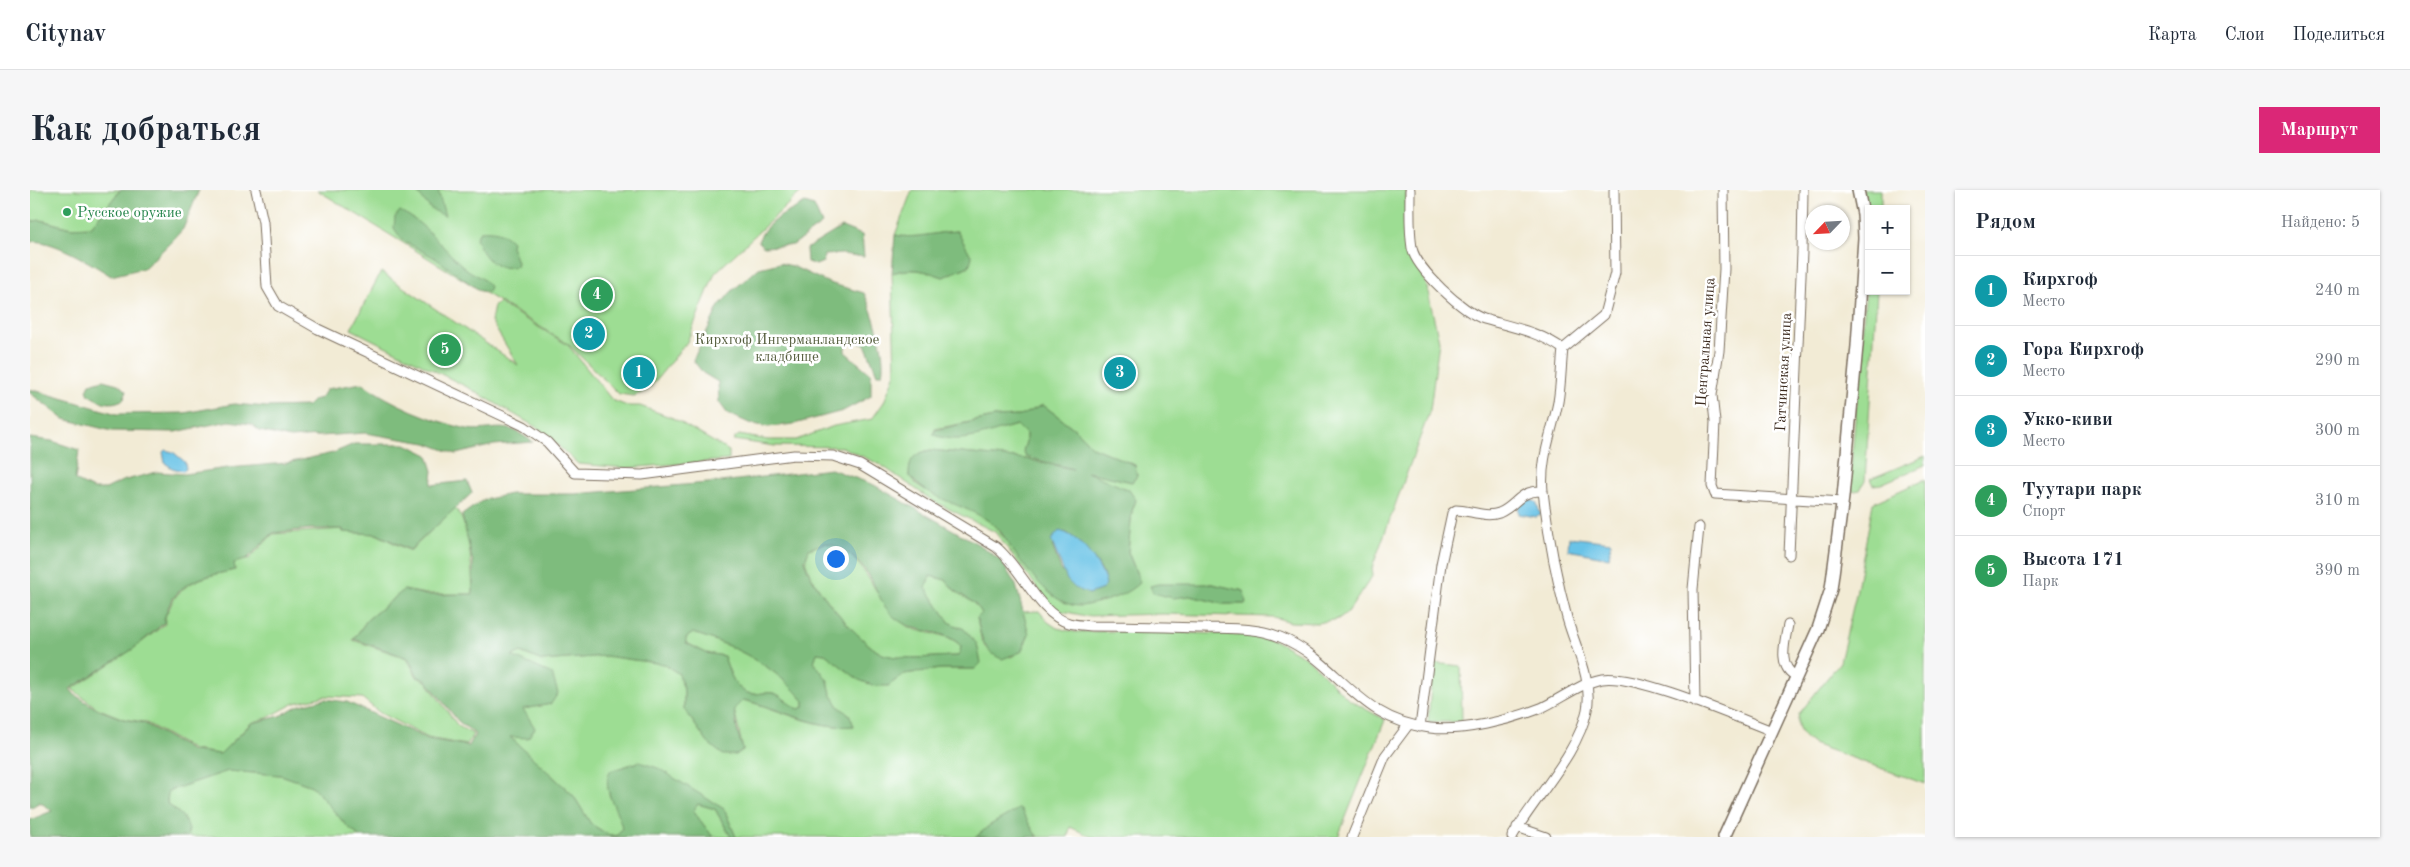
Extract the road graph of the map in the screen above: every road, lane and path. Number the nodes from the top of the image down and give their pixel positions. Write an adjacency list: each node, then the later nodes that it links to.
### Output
1 (256, 190): 17 (street)
2 (1410, 190): 7 (street)
3 (1614, 190): 7 (street)
4 (1723, 190): 9 (street, Центральная улица)
5 (1802, 190): 9 (street, Гатчинская улица)
6 (1858, 190): 10 (street)
7 (1562, 349): 8 (street)
8 (1543, 490): 15 (street); 18 (street)
9 (1790, 497): 10 (street); 12 (street, Гатчинская улица)
10 (1842, 502): 14 (street)
11 (1699, 527): 16 (street)
12 (1789, 556)
13 (1788, 625): 14 (street)
14 (1796, 676): 19 (street)
15 (1587, 684): 16 (street); 18 (street); 20 (street)
16 (1696, 702): 19 (street)
17 (1409, 724): 18 (street); 21 (street)
18 (1420, 727)
19 (1772, 731): 24 (street)
20 (1517, 827): 22 (street); 23 (street)
21 (1352, 837)
22 (1512, 837)
23 (1546, 837)
24 (1724, 837)

